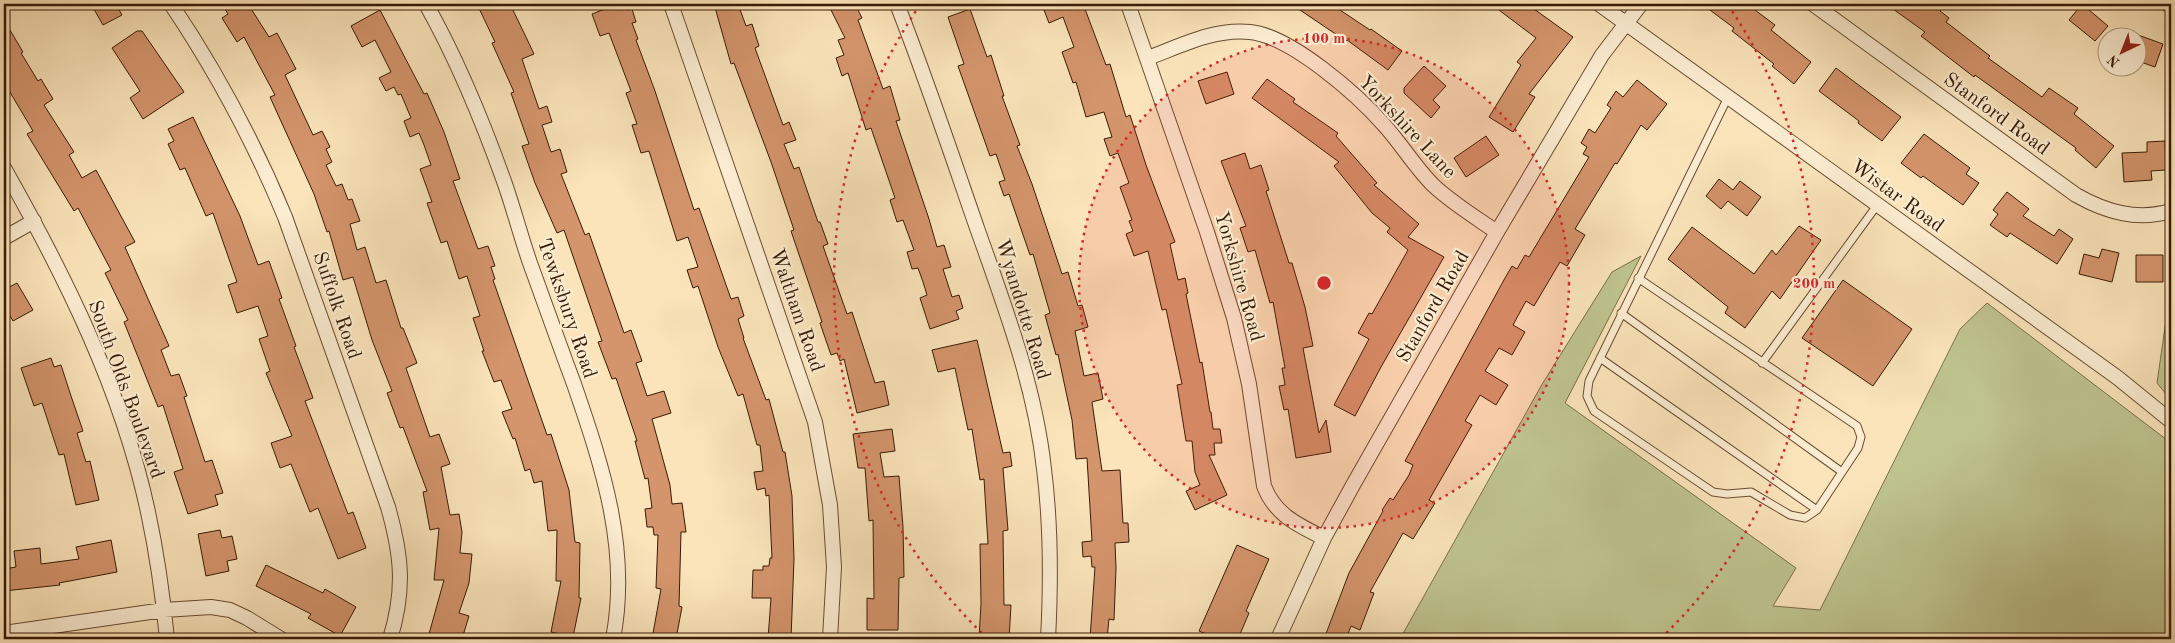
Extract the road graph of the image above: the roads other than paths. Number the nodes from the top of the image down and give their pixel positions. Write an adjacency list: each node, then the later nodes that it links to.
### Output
1 (171, 4): 32 (street, Suffolk Road)
2 (426, 4): 33 (street, Tewksbury Road)
3 (671, 4): 34 (street, Waltham Road)
4 (896, 4): 35 (street, Wyandotte Road)
5 (1128, 4): 12 (street, Yorkshire Road)
6 (1599, 4): 11 (street, Wistar Road)
7 (1641, 4): 11 (street, Stanford Road)
8 (1813, 4): 16 (street, Stanford Road)
9 (2167, 4): 10 (street)
10 (2171, 5)
11 (1626, 24): 13 (street, Wistar Road); 18 (street, Stanford Road)
12 (1148, 58): 18 (street, Yorkshire Lane); 27 (street, Yorkshire Road)
13 (1728, 97): 15 (street, Wistar Road); 20 (lane)
14 (4, 168): 17 (street, South Olds Boulevard)
15 (1878, 204): 23 (lane); 24 (street, Wistar Road)
16 (2171, 211)
17 (34, 221): 19 (street); 28 (street, South Olds Boulevard)
18 (1497, 232): 27 (street, Stanford Road)
19 (4, 238)
20 (1638, 278): 21 (lane); 23 (lane)
21 (1621, 313): 22 (lane); 25 (lane)
22 (1600, 358): 26 (lane); 26 (lane)
23 (1762, 363): 25 (lane)
24 (2171, 421)
25 (1842, 472): 26 (lane)
26 (1817, 510)
27 (1324, 538): 36 (street, Stanford Road)
28 (164, 610): 29 (street); 30 (street, South Olds Boulevard); 31 (street)
29 (4, 633)
30 (167, 639)
31 (281, 639)
32 (390, 639)
33 (613, 639)
34 (830, 639)
35 (1048, 639)
36 (1278, 639)

